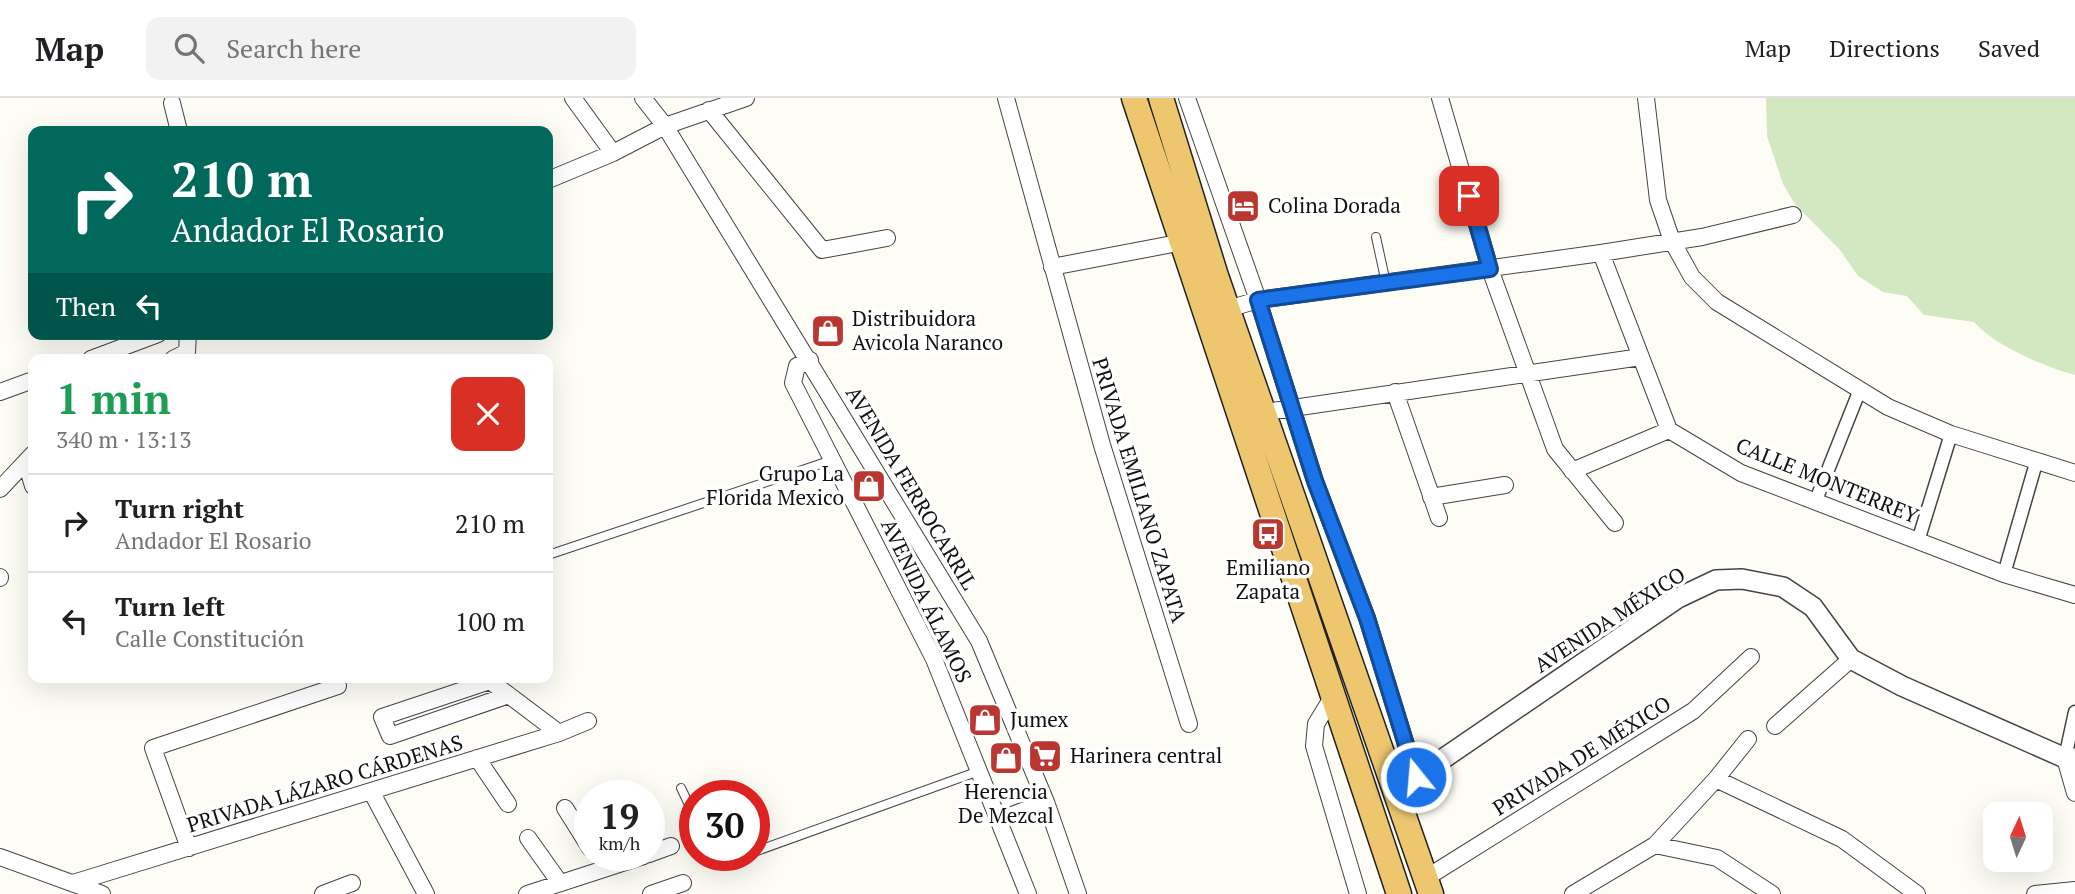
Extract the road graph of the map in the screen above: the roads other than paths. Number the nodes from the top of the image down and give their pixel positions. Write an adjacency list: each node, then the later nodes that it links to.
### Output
1 (573, 98): 14 (street)
2 (643, 98): 13 (street, AVENIDA FERROCARRIL)
3 (746, 98): 11 (street)
4 (1006, 98): 22 (street, PRIVADA EMILIANO ZAPATA)
5 (1134, 98): 20 (highway)
6 (1161, 98): 26 (highway)
7 (1187, 98): 25 (street)
8 (1440, 98): 23 (street)
9 (1646, 98): 19 (street)
10 (172, 103): 12 (street)
11 (709, 110): 13 (street); 18 (street)
12 (178, 126)
13 (665, 126): 14 (street); 30 (street, AVENIDA FERROCARRIL)
14 (613, 153): 15 (street)
15 (553, 178)
16 (1793, 215): 19 (street)
17 (1376, 237): 24 (lane)
18 (887, 238)
19 (1672, 241): 21 (street); 35 (street)
20 (1183, 242): 22 (street); 61 (highway)
21 (1601, 253): 23 (street); 29 (street)
22 (1052, 267): 64 (street, PRIVADA EMILIANO ZAPATA)
23 (1490, 269): 24 (street); 31 (street)
24 (1385, 283): 25 (street)
25 (1258, 300): 26 (street); 36 (street)
26 (1228, 309): 37 (highway)
27 (142, 340): 28 (street)
28 (104, 354)
29 (1641, 357): 31 (street); 38 (street)
30 (810, 360): 40 (street, AVENIDA ÁLAMOS); 76 (street, AVENIDA FERROCARRIL)
31 (1528, 372): 34 (street); 43 (street)
32 (28, 382): 33 (street)
33 (0, 392)
34 (1395, 392): 36 (street); 47 (street)
35 (1859, 392): 39 (street); 48 (street)
36 (1291, 407): 37 (street); 71 (street)
37 (1266, 412): 74 (highway)
38 (1669, 430): 43 (street); 48 (street, CALLE MONTERREY)
39 (1951, 434): 42 (street); 51 (street)
40 (828, 453): 52 (lane); 70 (street, AVENIDA ÁLAMOS)
41 (28, 459): 46 (street)
42 (2036, 463): 44 (street); 53 (street)
43 (1572, 471): 50 (street)
44 (2075, 473)
45 (1505, 485): 47 (street)
46 (0, 489)
47 (1432, 497): 49 (street)
48 (1816, 500): 51 (street, CALLE MONTERREY)
49 (1439, 518)
50 (1615, 523)
51 (1919, 541): 53 (street, CALLE MONTERREY)
52 (553, 553)
53 (2004, 574): 54 (street, CALLE MONTERREY)
54 (2075, 595)
55 (1751, 657): 93 (street, PRIVADA DE MÉXICO)
56 (1851, 659): 65 (street); 69 (street, AVENIDA MÉXICO); 71 (street, AVENIDA MÉXICO)
57 (337, 683): 85 (street)
58 (485, 683): 60 (street)
59 (494, 683): 60 (street)
60 (509, 695): 66 (street)
61 (1333, 696): 102 (street); 103 (highway)
62 (2075, 712): 69 (street)
63 (588, 721): 66 (street, PRIVADA LÁZARO CÁRDENAS)
64 (1189, 724)
65 (1775, 726)
66 (559, 733): 68 (street, PRIVADA LÁZARO CÁRDENAS)
67 (1748, 739): 72 (street)
68 (477, 758): 73 (street, PRIVADA LÁZARO CÁRDENAS); 77 (street)
69 (2070, 758): 75 (street)
70 (979, 771): 79 (street, AVENIDA ÁLAMOS); 84 (lane)
71 (1416, 777): 74 (street, AVENIDA MÉXICO)
72 (1716, 779): 82 (street); 106 (street)
73 (371, 791): 85 (street, PRIVADA LÁZARO CÁRDENAS); 97 (street)
74 (1396, 791): 93 (highway)
75 (2075, 793)
76 (1046, 802): 79 (street); 101 (street, AVENIDA FERROCARRIL)
77 (508, 804)
78 (565, 808): 80 (street)
79 (999, 820): 100 (street, AVENIDA ÁLAMOS)
80 (574, 822)
81 (528, 838): 91 (street)
82 (1655, 845): 104 (street); 105 (street)
83 (671, 846): 86 (street)
84 (770, 846)
85 (189, 848): 89 (street, PRIVADA LÁZARO CÁRDENAS)
86 (665, 848)
87 (0, 857): 89 (street)
88 (583, 871): 91 (street)
89 (73, 883): 95 (street)
90 (352, 883): 96 (street)
91 (560, 883): 98 (street)
92 (683, 883): 99 (street)
93 (1429, 886)
94 (2075, 890): 107 (street)
95 (102, 894)
96 (323, 894)
97 (426, 894)
98 (527, 894)
99 (651, 894)
100 (1028, 894)
101 (1079, 894)
102 (1358, 894)
103 (1399, 894)
104 (1573, 894)
105 (1772, 894)
106 (1917, 894)
107 (2035, 894)

